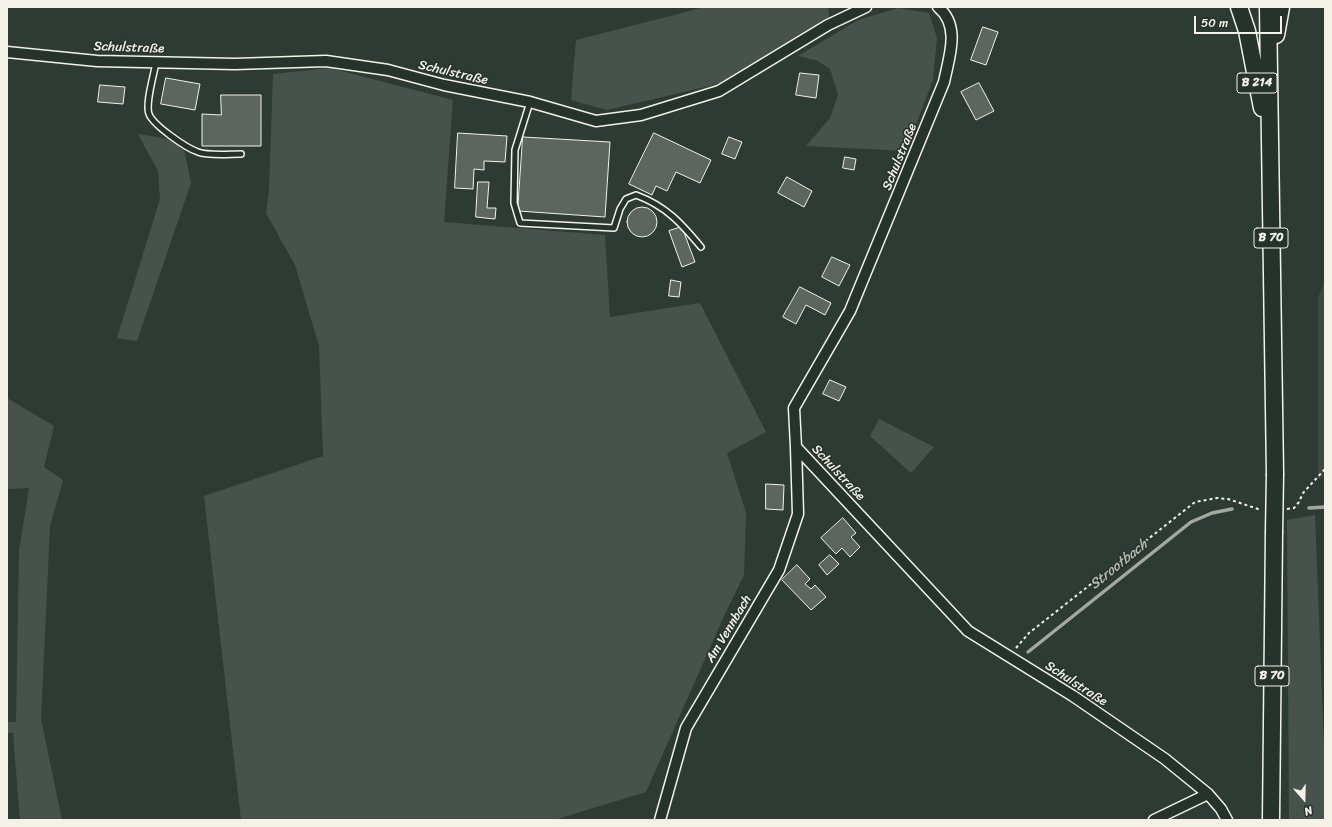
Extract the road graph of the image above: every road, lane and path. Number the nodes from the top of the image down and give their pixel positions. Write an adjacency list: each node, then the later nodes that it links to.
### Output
1 (866, 7): 9 (street, Schulstraße)
2 (938, 7): 13 (street, Schulstraße)
3 (1239, 7): 11 (main road, B 214)
4 (1268, 7): 8 (main road, B 70)
5 (1281, 7): 8 (main road)
6 (7, 52): 7 (street, Schulstraße)
7 (156, 62): 9 (street, Schulstraße); 10 (lane)
8 (1270, 82): 11 (main road, B 70)
9 (530, 102): 12 (lane)
10 (241, 154)
11 (1270, 159): 20 (main road, B 70, bridge)
12 (701, 247)
13 (796, 447): 15 (street, Schulstraße); 17 (street, Am Vennbach)
14 (1207, 500): 15 (path)
15 (1008, 656): 16 (street, Schulstraße)
16 (1208, 794): 18 (street); 19 (street, Schulstraße)
17 (660, 820)
18 (1154, 820)
19 (1227, 820)
20 (1271, 820)

